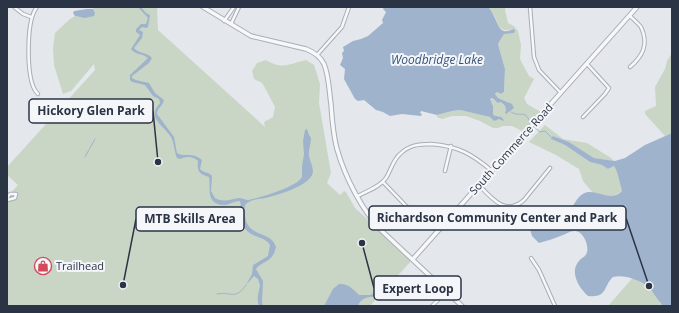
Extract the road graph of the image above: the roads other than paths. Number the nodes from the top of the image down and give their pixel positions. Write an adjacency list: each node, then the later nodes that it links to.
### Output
1 (14, 7): 10 (street)
2 (37, 7): 10 (street)
3 (203, 7): 11 (street)
4 (234, 7): 11 (street)
5 (239, 7): 12 (street)
6 (349, 7): 13 (street)
7 (530, 7): 16 (street)
8 (637, 7): 9 (street, South Commerce Road)
9 (630, 16): 14 (street, South Commerce Road); 15 (street)
10 (31, 17): 17 (street)
11 (224, 21): 12 (street)
12 (230, 24): 13 (street)
13 (317, 55): 25 (street)
14 (587, 64): 16 (street, South Commerce Road); 18 (street)
15 (630, 67)
16 (561, 93): 22 (street, South Commerce Road)
17 (38, 94)
18 (583, 117)
19 (451, 146): 21 (street); 22 (street); 23 (street)
20 (550, 168): 24 (street)
21 (445, 171)
22 (492, 171): 24 (street, South Commerce Road)
23 (383, 182): 25 (street); 26 (street)
24 (479, 185): 28 (street, South Commerce Road)
25 (358, 196): 28 (street)
26 (408, 208)
27 (532, 258): 32 (street)
28 (413, 259): 31 (street)
29 (438, 300): 30 (street)
30 (432, 306)
31 (462, 306)
32 (555, 306)

